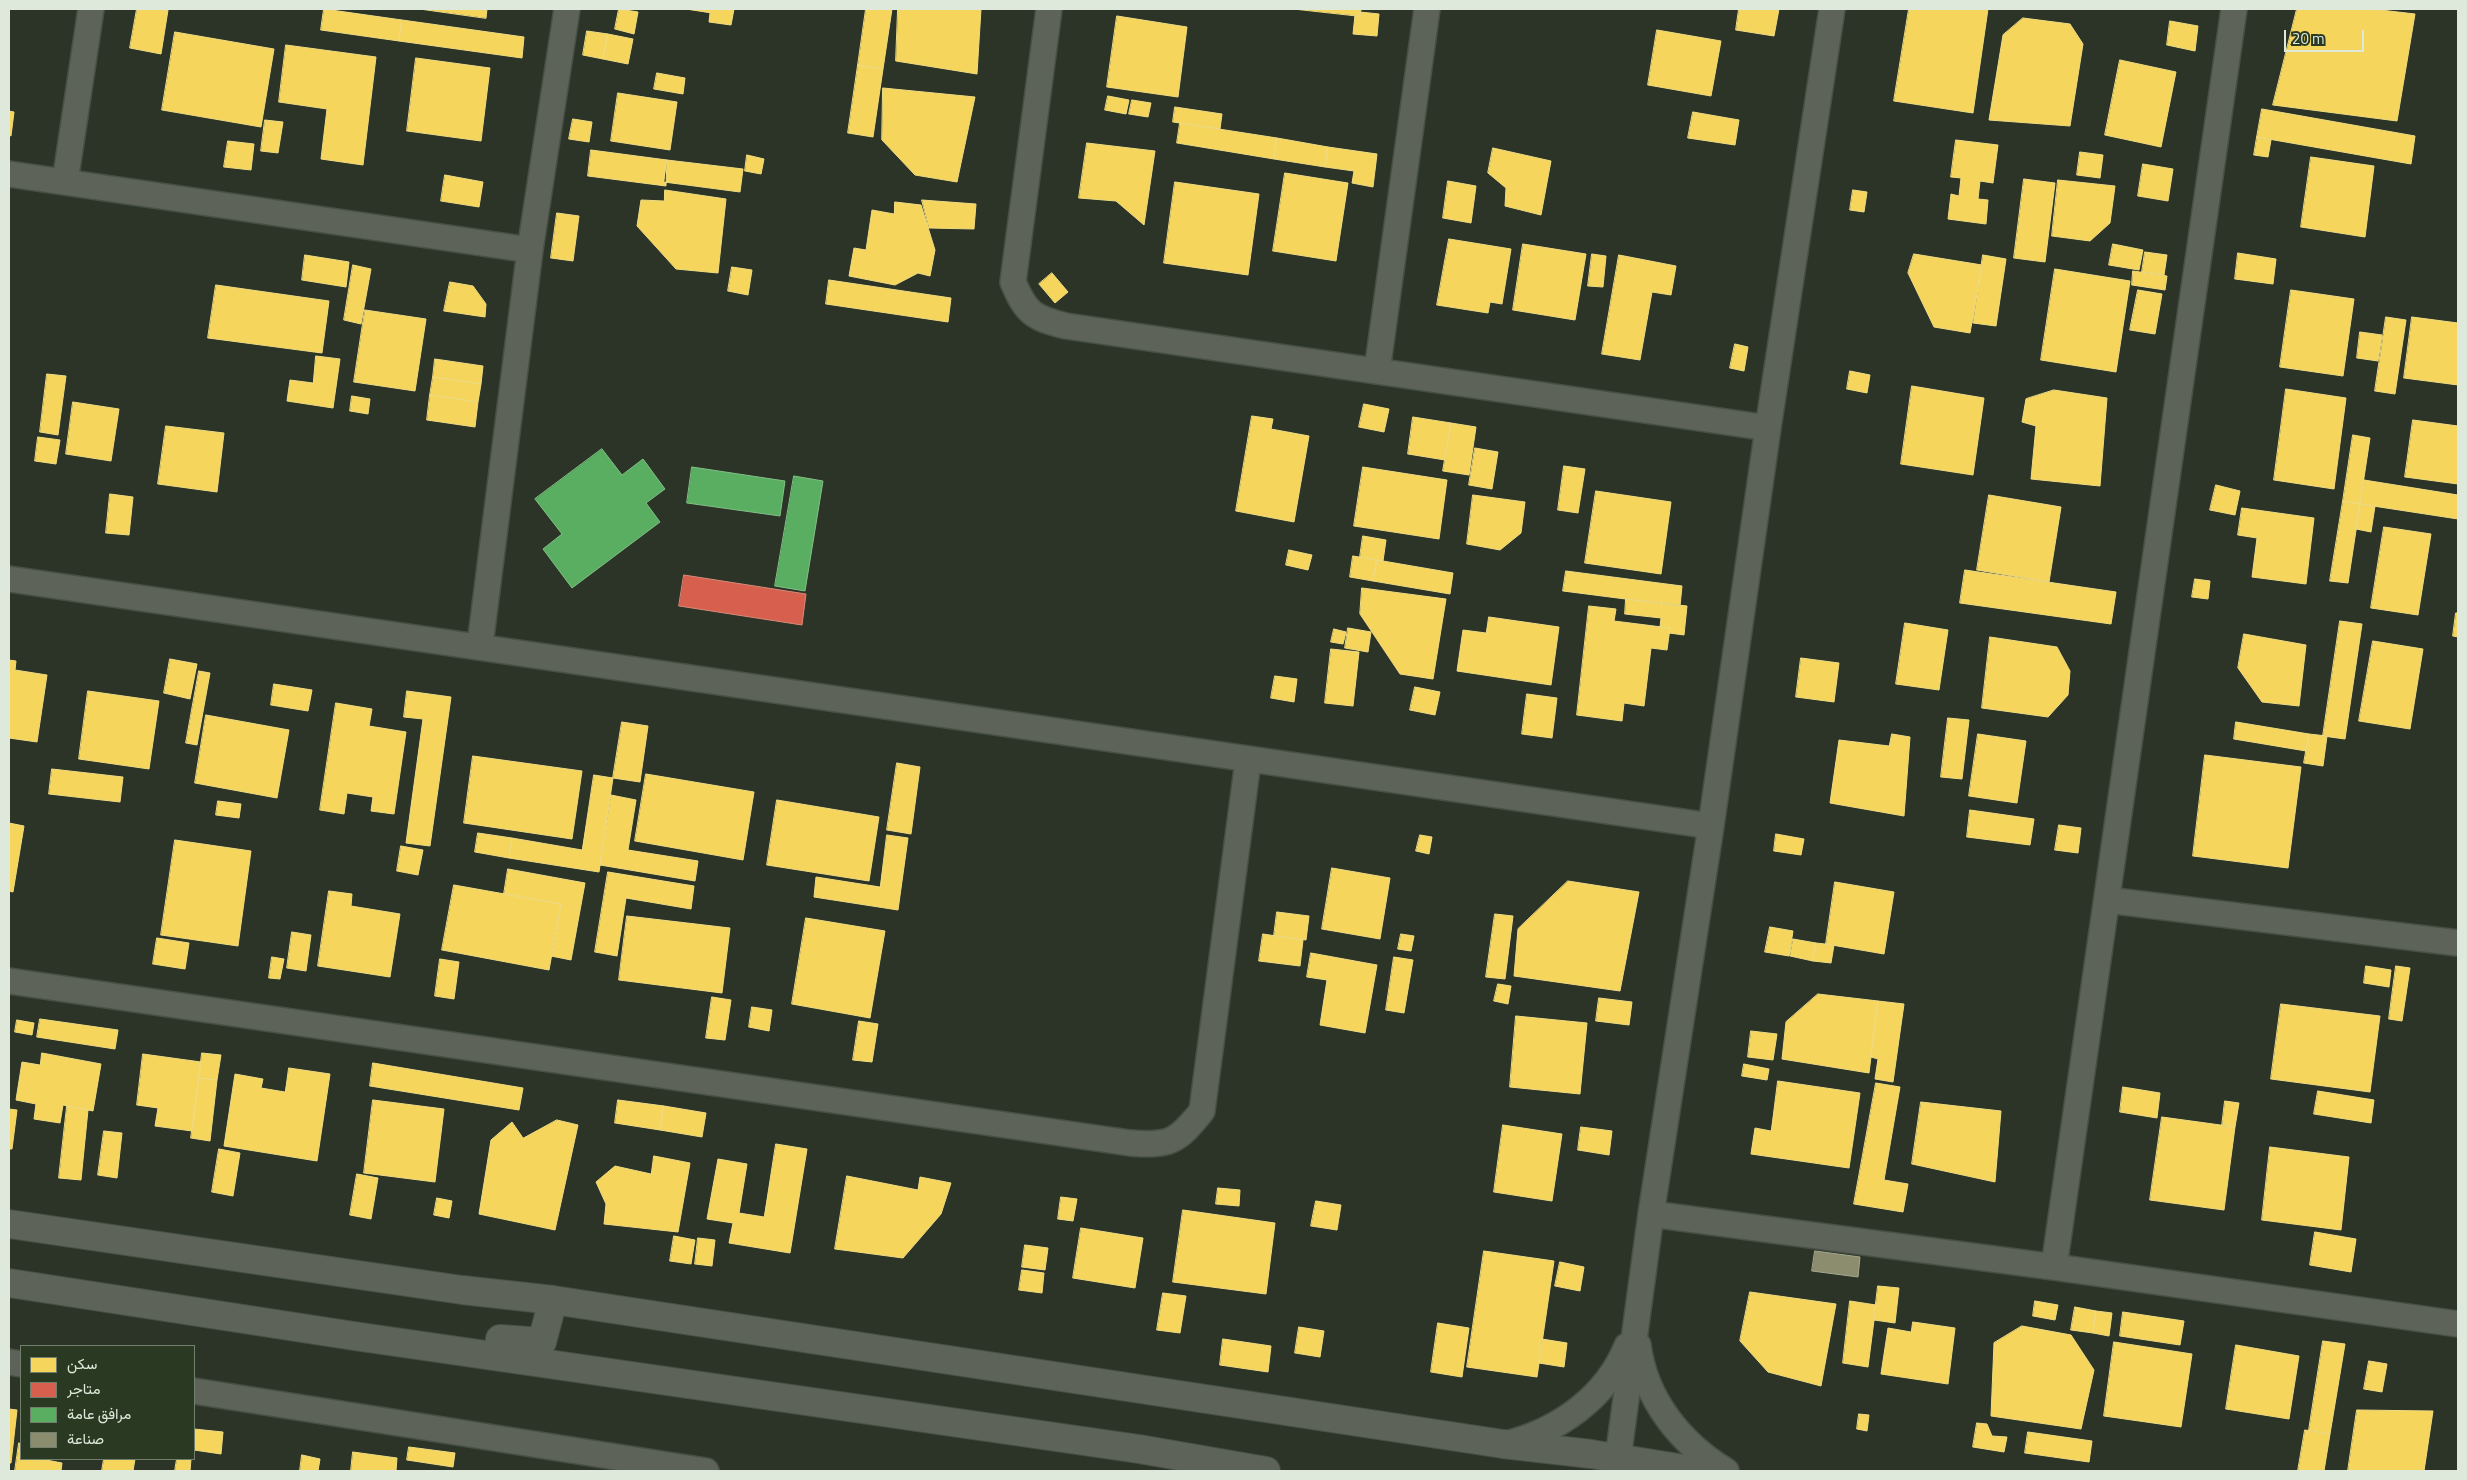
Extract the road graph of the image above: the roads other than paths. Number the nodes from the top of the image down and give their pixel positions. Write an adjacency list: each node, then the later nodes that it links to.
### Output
1 (91, 9): 8 (street)
2 (567, 9): 9 (street)
3 (1048, 9): 10 (street)
4 (1427, 9): 10 (street)
5 (1832, 9): 11 (street)
6 (2234, 9): 16 (street)
7 (9, 174): 8 (street)
8 (65, 182): 9 (street)
9 (530, 250): 13 (street)
10 (1377, 371): 11 (street)
11 (1768, 428): 15 (street)
12 (9, 579): 13 (street)
13 (480, 646): 14 (street)
14 (1248, 761): 15 (street); 18 (street)
15 (1711, 826): 19 (street)
16 (2107, 900): 17 (street); 21 (street)
17 (2458, 942)
18 (9, 981)
19 (1651, 1214): 21 (street); 25 (street)
20 (9, 1224): 23 (main road)
21 (2054, 1267): 24 (street)
22 (9, 1283): 26 (main road)
23 (553, 1300): 26 (main road); 28 (main road)
24 (2458, 1324)
25 (1635, 1325): 28 (street); 29 (street); 33 (street)
26 (354, 1336): 31 (main road)
27 (195, 1391): 30 (street)
28 (1503, 1444): 29 (main road)
29 (1617, 1465): 32 (main road)
30 (706, 1471)
31 (1266, 1471)
32 (1697, 1471)
33 (1726, 1471)

